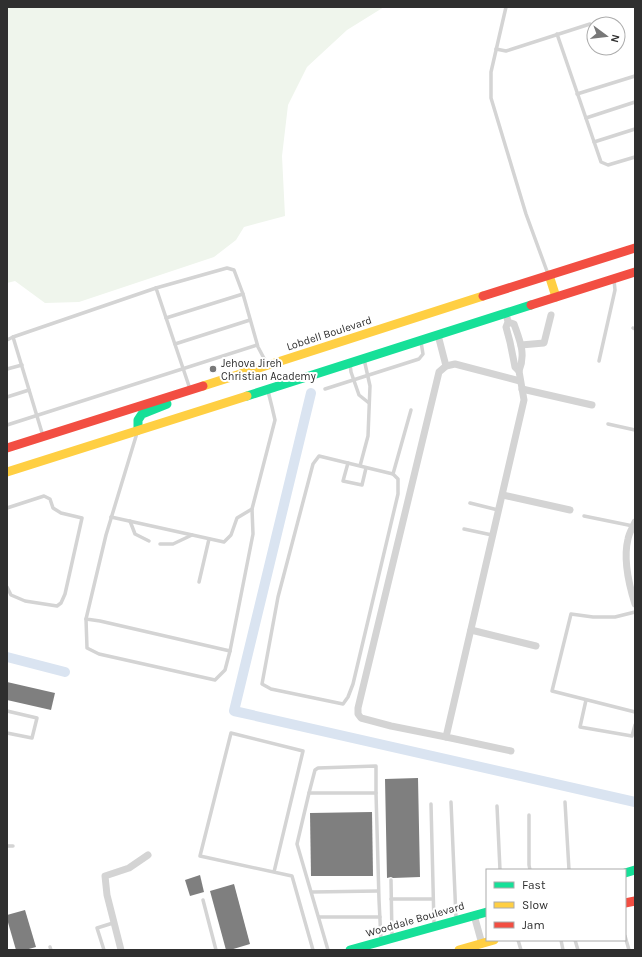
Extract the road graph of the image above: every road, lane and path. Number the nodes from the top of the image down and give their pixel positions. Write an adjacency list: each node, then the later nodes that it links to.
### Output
1 (506, 7): 4 (lane)
2 (586, 25): 3 (lane)
3 (557, 34): 4 (lane); 6 (lane)
4 (496, 49): 14 (lane)
5 (635, 76): 6 (lane)
6 (577, 94): 8 (lane)
7 (635, 102): 8 (lane)
8 (586, 118): 10 (lane)
9 (635, 129): 10 (lane)
10 (594, 142): 11 (lane)
11 (635, 157)
12 (635, 248): 14 (main road, Lobdell Boulevard)
13 (635, 272): 15 (main road)
14 (548, 275): 18 (main road); 37 (main road, Lobdell Boulevard)
15 (613, 279): 18 (main road); 34 (lane)
16 (156, 288): 17 (lane); 20 (lane); 24 (lane)
17 (243, 294): 20 (lane); 22 (lane)
18 (556, 297): 21 (main road)
19 (551, 315): 31 (street)
20 (166, 318): 29 (lane)
21 (507, 318): 23 (main road); 25 (street); 27 (street)
22 (250, 320): 29 (lane); 30 (lane)
23 (438, 335): 28 (main road); 38 (street)
24 (14, 337): 26 (lane); 36 (lane)
25 (518, 337): 27 (street); 31 (street)
26 (7, 340)
27 (510, 340): 32 (street)
28 (420, 341): 33 (main road); 42 (lane)
29 (174, 344): 40 (lane)
30 (257, 345): 37 (lane); 40 (lane)
31 (521, 348): 32 (street); 41 (street)
32 (512, 353): 41 (street)
33 (364, 358): 35 (main road); 42 (lane)
34 (599, 361)
35 (350, 363): 43 (lane); 45 (main road)
36 (22, 365): 39 (lane); 48 (lane)
37 (268, 365): 49 (main road, Lobdell Boulevard)
38 (446, 366): 44 (street); 96 (street)
39 (7, 369)
40 (183, 369): 49 (lane); 54 (lane)
41 (519, 371): 44 (street)
42 (368, 375): 43 (lane); 51 (lane)
43 (354, 380): 46 (lane); 51 (lane)
44 (520, 381): 47 (street)
45 (267, 389): 57 (main road); 69 (lane)
46 (325, 389)
47 (522, 389): 52 (street); 66 (street)
48 (29, 390): 50 (lane); 54 (lane)
49 (187, 391): 57 (main road); 59 (main road, Lobdell Boulevard)
50 (7, 397)
51 (369, 403): 62 (lane)
52 (592, 405)
53 (411, 410): 65 (lane)
54 (37, 416): 56 (lane); 59 (lane)
55 (608, 424): 58 (lane)
56 (7, 425)
57 (138, 430): 64 (main road); 73 (lane)
58 (635, 430)
59 (44, 437): 60 (main road, Lobdell Boulevard)
60 (7, 448)
61 (348, 463): 62 (lane); 63 (lane); 65 (lane)
62 (360, 466): 63 (lane)
63 (366, 468): 65 (lane)
64 (7, 472)
65 (393, 474)
66 (503, 495): 70 (street); 71 (street)
67 (470, 504): 71 (lane)
68 (7, 508): 84 (lane)
69 (252, 509): 79 (lane); 90 (lane)
70 (570, 510)
71 (499, 511): 78 (street)
72 (584, 516): 75 (lane)
73 (111, 517): 74 (lane); 87 (lane)
74 (130, 521): 77 (lane); 80 (lane)
75 (634, 524): 82 (street)
76 (464, 528): 78 (lane)
77 (192, 535): 79 (lane); 81 (lane)
78 (493, 536): 88 (street)
79 (209, 539): 83 (lane)
80 (149, 541)
81 (160, 544)
82 (631, 573): 85 (street)
83 (199, 582)
84 (7, 587)
85 (635, 604)
86 (635, 612): 91 (lane)
87 (86, 618): 90 (lane); 90 (lane)
88 (472, 630): 89 (street); 96 (street)
89 (536, 646)
90 (230, 651)
91 (586, 700): 93 (lane); 94 (lane)
92 (7, 711): 95 (lane)
93 (635, 712)
94 (635, 725)
95 (7, 733)
96 (446, 737): 97 (street)
97 (511, 751)
98 (309, 793): 99 (lane); 99 (lane); 114 (lane)
99 (376, 793): 113 (lane)
100 (451, 802): 122 (lane)
101 (565, 802): 110 (lane)
102 (431, 804): 116 (lane)
103 (497, 806): 108 (lane)
104 (529, 815): 109 (lane)
105 (7, 846): 106 (lane)
106 (13, 846)
107 (148, 855): 123 (street)
108 (500, 869)
109 (530, 869)
110 (569, 869)
111 (274, 872): 111 (lane); 133 (lane)
112 (390, 880): 115 (lane)
113 (378, 891): 114 (lane); 121 (lane)
114 (312, 892): 120 (lane)
115 (391, 899): 116 (lane); 125 (lane)
116 (433, 899): 124 (lane)
117 (203, 900): 132 (lane)
118 (486, 912): 119 (main road, Wooddale Boulevard)
119 (474, 915): 122 (main road, Wooddale Boulevard); 129 (street)
120 (319, 917): 121 (lane); 134 (lane)
121 (380, 917): 127 (lane)
122 (456, 920): 124 (main road, Wooddale Boulevard)
123 (114, 923): 130 (lane); 131 (street)
124 (434, 927): 125 (main road, Wooddale Boulevard)
125 (392, 938): 127 (main road, Wooddale Boulevard)
126 (626, 940): 137 (lane)
127 (381, 941): 135 (main road, Wooddale Boulevard)
128 (491, 941): 129 (main road)
129 (478, 946): 136 (main road)
130 (104, 950)
131 (120, 950)
132 (216, 950)
133 (313, 950)
134 (328, 950)
135 (350, 950)
136 (459, 950)
137 (629, 950)

